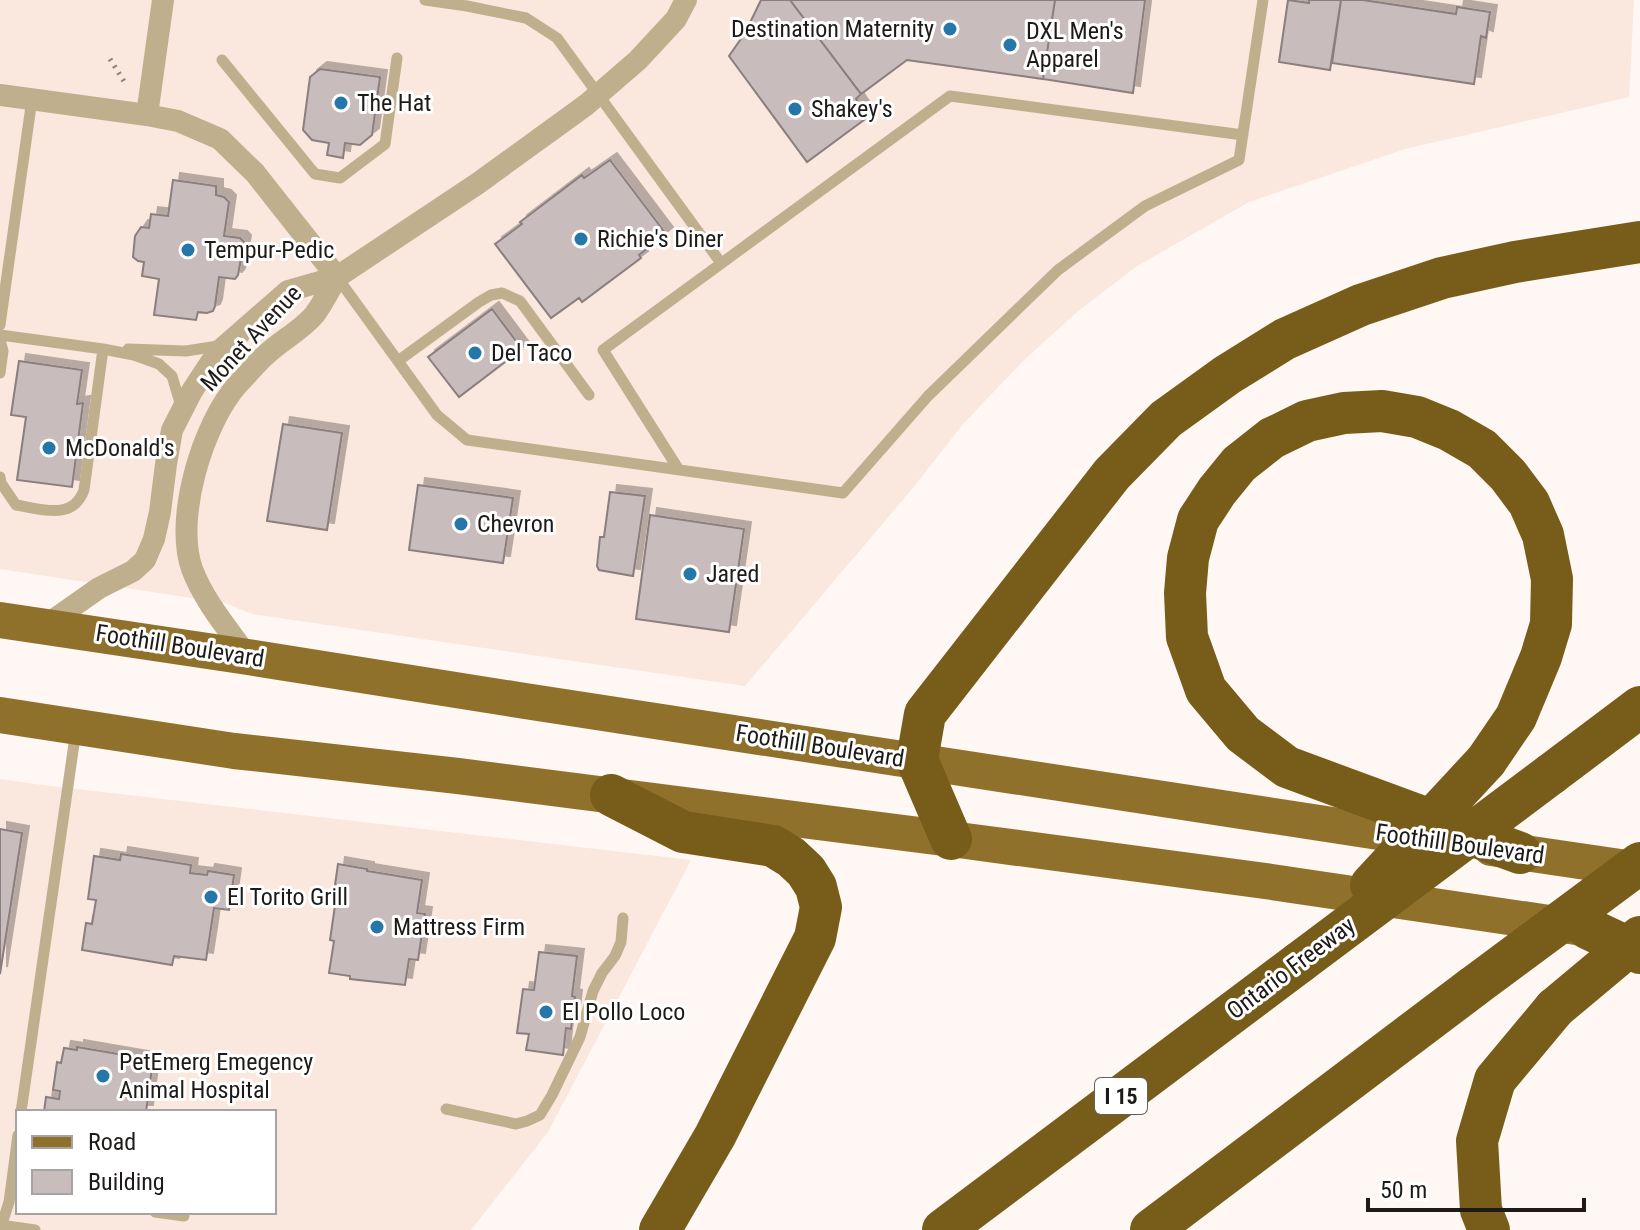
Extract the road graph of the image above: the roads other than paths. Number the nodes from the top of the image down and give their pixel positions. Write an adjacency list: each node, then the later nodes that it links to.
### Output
1 (163, 0): 10 (street)
2 (425, 0): 7 (lane)
3 (686, 0): 7 (street, Monet Avenue)
4 (1263, 0): 11 (lane)
5 (397, 58): 6 (lane)
6 (222, 60)
7 (598, 93): 13 (lane); 14 (street, Monet Avenue)
8 (0, 95): 9 (street)
9 (32, 99): 10 (street); 15 (lane)
10 (147, 115): 14 (street)
11 (1243, 135): 13 (lane); 23 (lane)
12 (1640, 242): 33 (highway)
13 (721, 263): 23 (lane)
14 (337, 277): 17 (street, Monet Avenue); 19 (lane); 29 (street, Monet Avenue)
15 (0, 325)
16 (0, 338): 18 (lane); 20 (lane)
17 (228, 344): 18 (lane); 22 (street, Monet Avenue)
18 (103, 349): 22 (lane); 26 (lane)
19 (398, 361): 21 (lane); 23 (lane)
20 (0, 373)
21 (589, 395)
22 (183, 410): 28 (street, Monet Avenue)
23 (679, 470)
24 (0, 477): 26 (lane)
25 (0, 503): 26 (lane)
26 (16, 505)
27 (0, 620): 28 (main road, Foothill Boulevard)
28 (45, 626): 29 (main road, Foothill Boulevard)
29 (248, 657): 33 (main road, Foothill Boulevard)
30 (1640, 707): 43 (highway, Ontario Freeway / I 15, bridge)
31 (0, 715): 32 (main road)
32 (77, 726): 34 (main road); 45 (lane)
33 (917, 760): 35 (highway); 36 (main road, Foothill Boulevard)
34 (611, 795): 35 (main road); 52 (highway)
35 (951, 839): 40 (main road)
36 (1520, 853): 38 (main road, Foothill Boulevard); 43 (highway, bridge)
37 (1640, 863): 54 (highway, bridge)
38 (1640, 870)
39 (623, 918): 44 (lane)
40 (1587, 928): 41 (main road); 42 (highway)
41 (1640, 937): 55 (highway, bridge)
42 (1640, 953)
43 (1300, 962): 53 (highway, Ontario Freeway / I 15)
44 (446, 1109)
45 (21, 1110)
46 (16, 1147): 47 (lane)
47 (10, 1184): 50 (lane)
48 (170, 1214): 49 (lane)
49 (184, 1216)
50 (1, 1227): 51 (lane)
51 (35, 1230)
52 (660, 1230)
53 (943, 1230)
54 (1151, 1230)
55 (1489, 1230)

